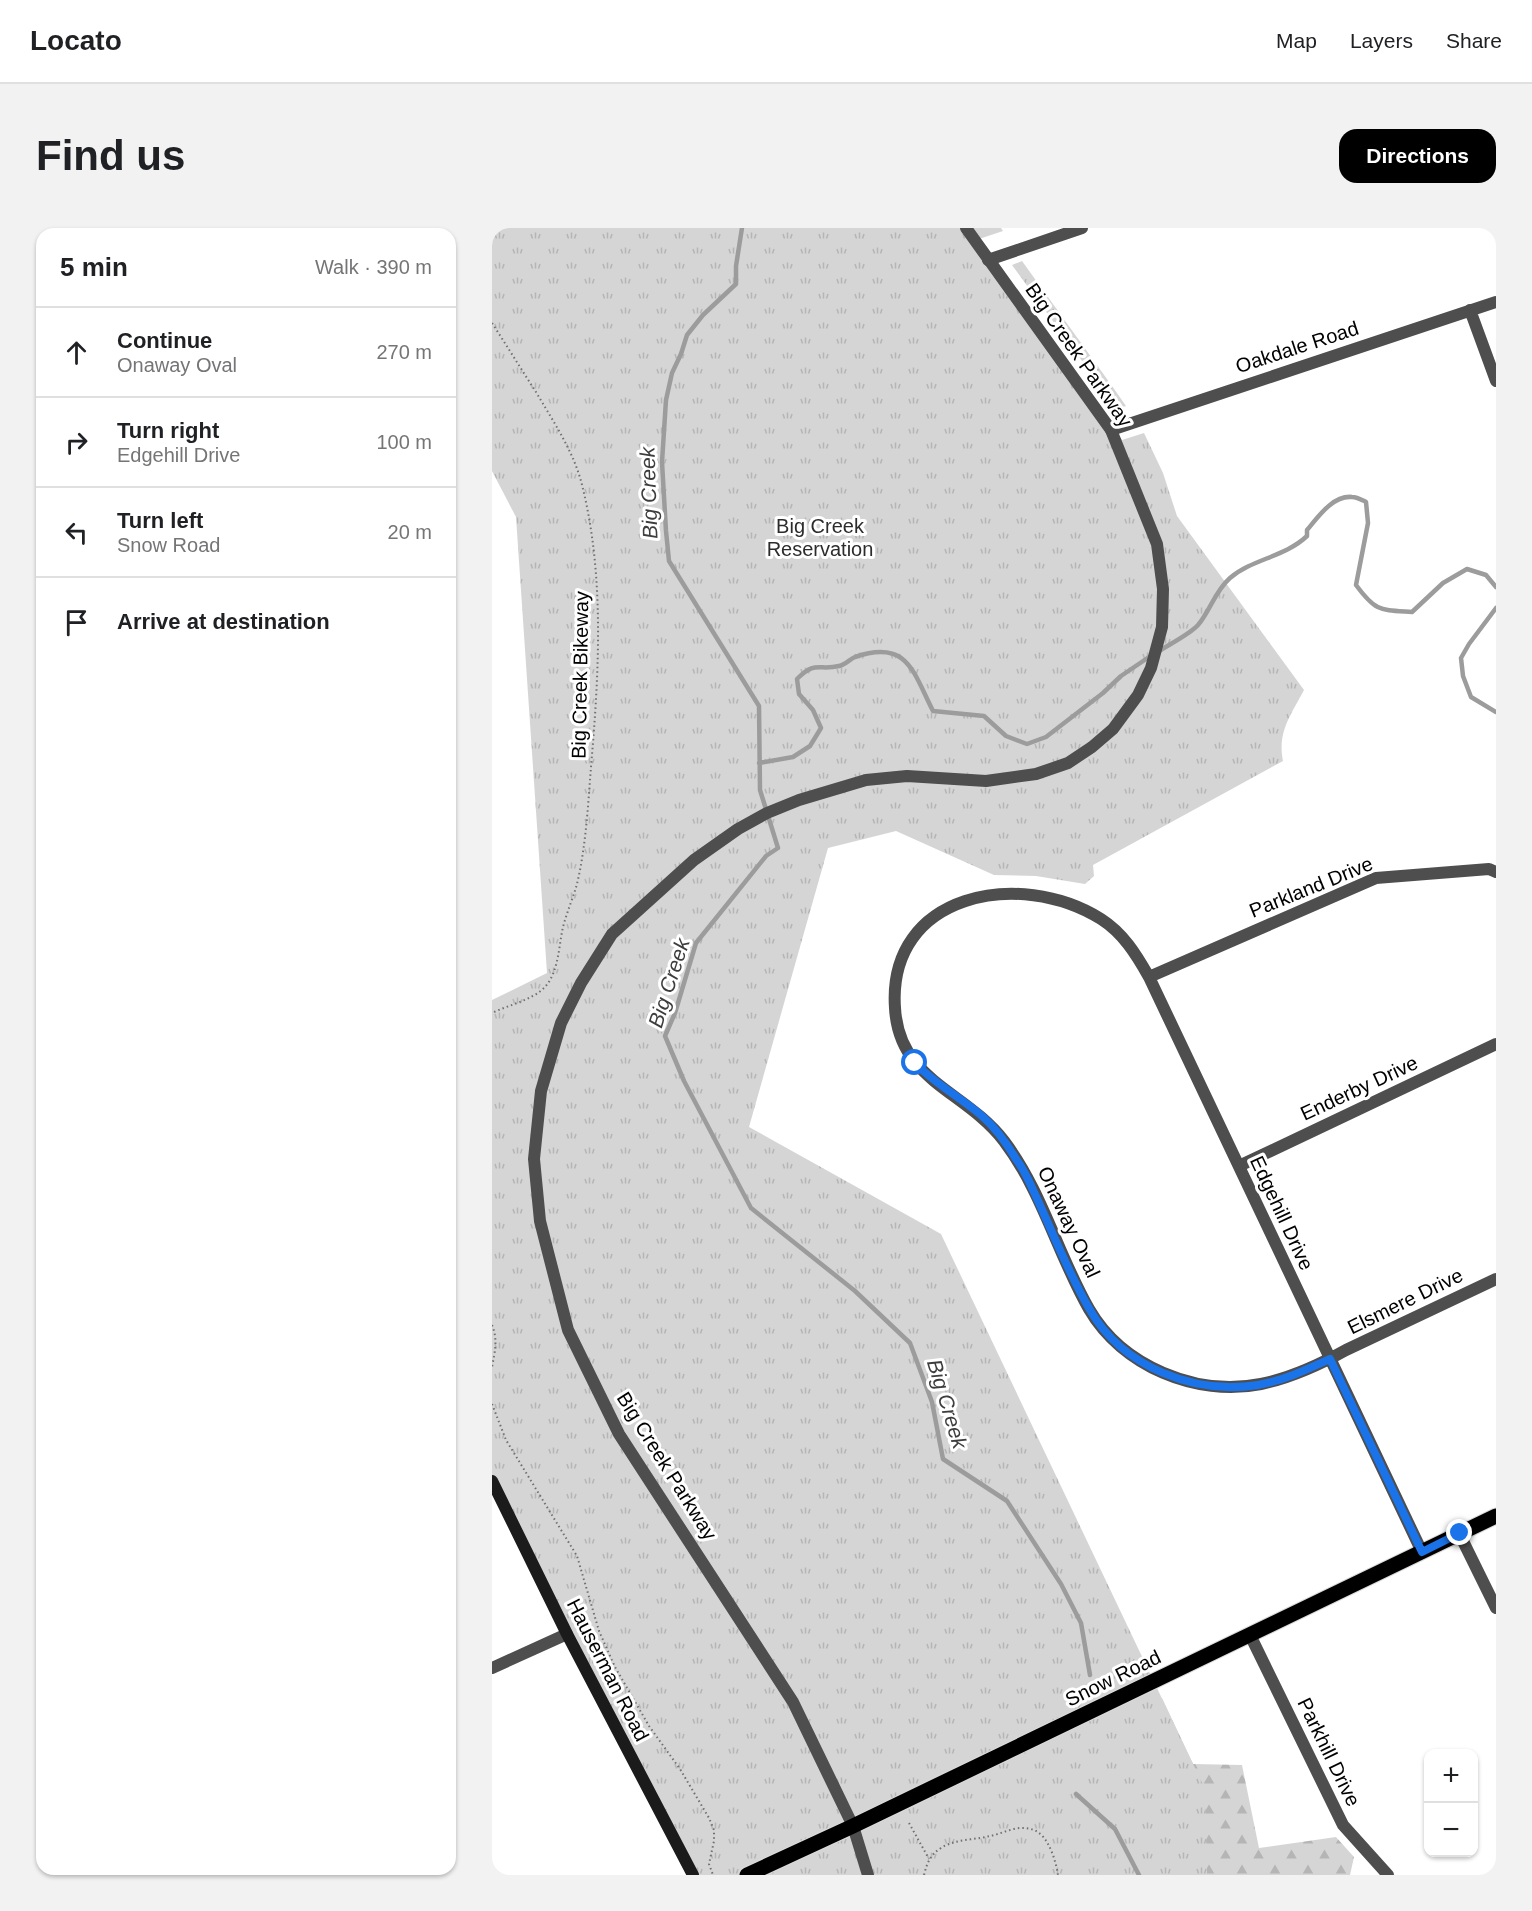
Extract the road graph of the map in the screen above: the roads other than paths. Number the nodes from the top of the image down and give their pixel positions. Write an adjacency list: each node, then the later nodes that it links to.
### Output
1 (966, 228): 3 (street, Big Creek Parkway)
2 (1082, 228): 3 (street)
3 (988, 260): 7 (street, Big Creek Parkway)
4 (1496, 302): 5 (street, Oakdale Road)
5 (1470, 310): 6 (street); 7 (street, Oakdale Road)
6 (1496, 381)
7 (1111, 430): 23 (street, Big Creek Parkway)
8 (1496, 872): 10 (street, Parkland Drive)
9 (1084, 909): 10 (street, Edgehill Drive); 14 (street, Onaway Oval)
10 (1149, 976): 12 (street, Edgehill Drive)
11 (1496, 1044): 12 (street, Enderby Drive)
12 (1239, 1166): 14 (street, Edgehill Drive)
13 (1496, 1279): 14 (street, Elsmere Drive)
14 (1330, 1359): 18 (street, Edgehill Drive)
15 (492, 1481): 20 (main road, Hauserman Road)
16 (1496, 1516): 17 (main road, Snow Road)
17 (1460, 1533): 18 (main road, Snow Road); 19 (street)
18 (1422, 1552): 21 (main road, Snow Road)
19 (1496, 1608)
20 (567, 1634): 22 (street); 24 (main road, Hauserman Road)
21 (1250, 1635): 23 (main road, Snow Road); 27 (street, Parkhill Drive)
22 (492, 1668)
23 (853, 1826): 25 (main road, Snow Road); 26 (street, Big Creek Parkway)
24 (693, 1875)
25 (747, 1875)
26 (868, 1875)
27 (1388, 1875)

